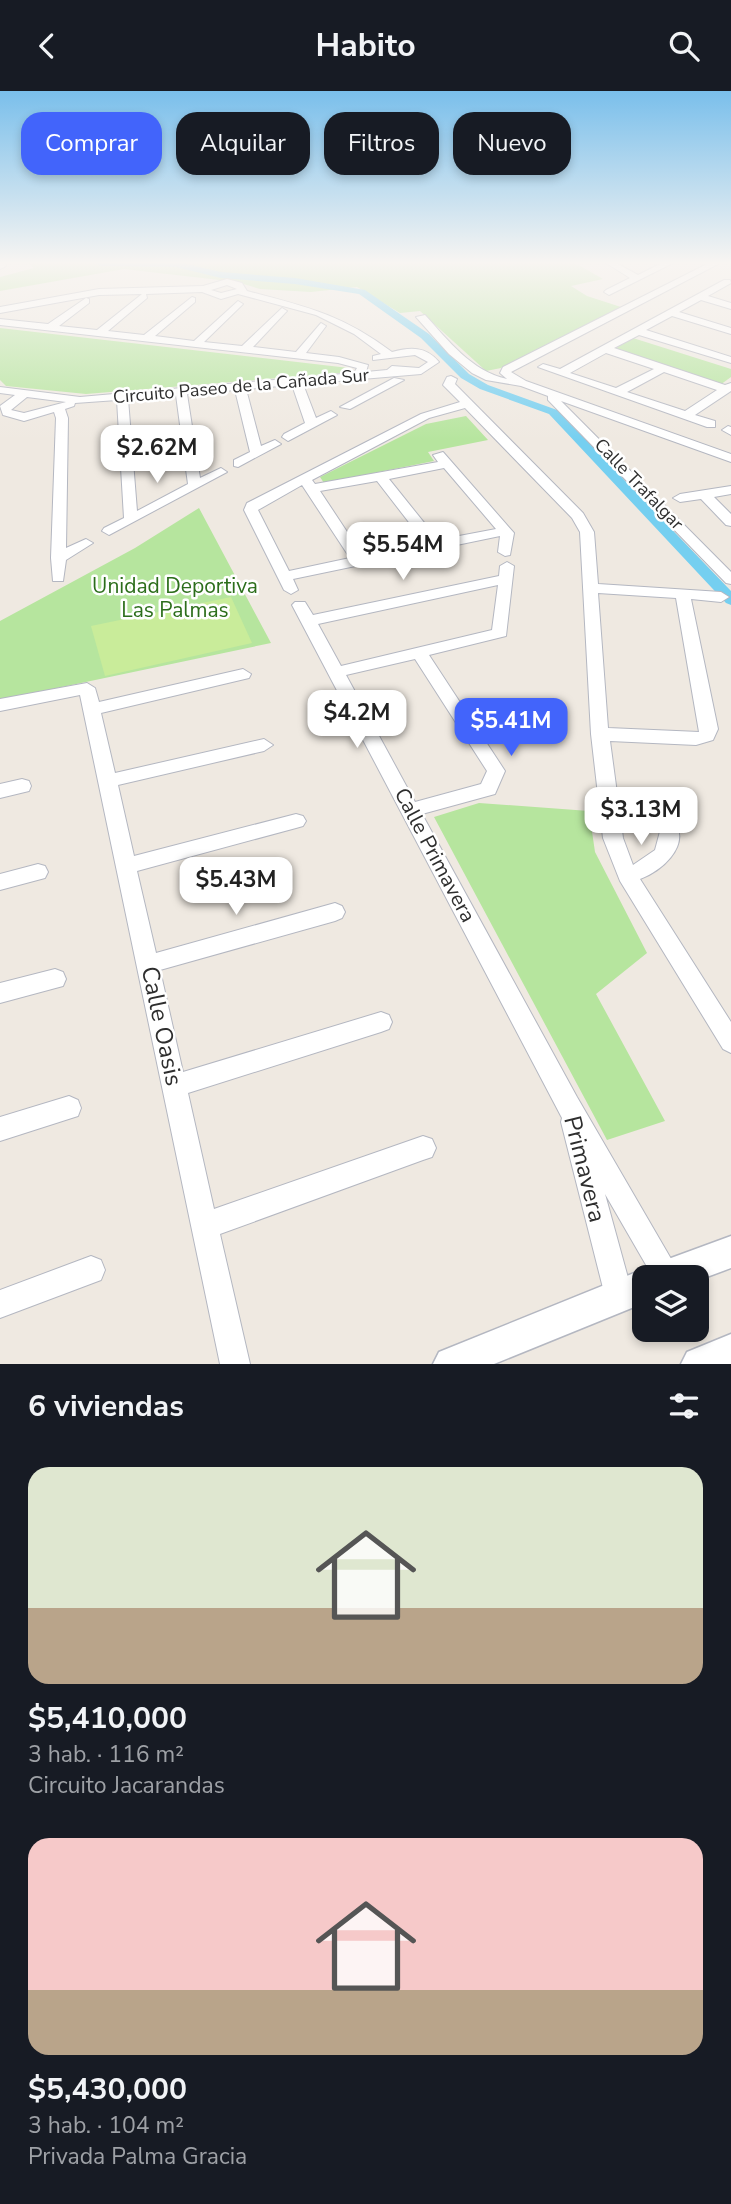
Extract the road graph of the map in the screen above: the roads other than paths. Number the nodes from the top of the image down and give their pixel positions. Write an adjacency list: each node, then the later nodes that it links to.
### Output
1 (4, 322): 13 (street)
2 (57, 322): 13 (street)
3 (112, 322): 16 (street)
4 (165, 322): 17 (street)
5 (216, 322): 18 (street)
6 (271, 322): 19 (street)
7 (337, 322): 22 (street)
8 (426, 322): 32 (street)
9 (600, 322): 32 (street)
10 (654, 322): 14 (street)
11 (702, 322): 15 (street)
12 (321, 326): 21 (street)
13 (51, 327): 16 (street)
14 (638, 331): 20 (street); 24 (street)
15 (731, 331)
16 (99, 333): 17 (street)
17 (147, 338): 18 (street)
18 (196, 344): 19 (street)
19 (244, 349): 21 (street)
20 (605, 349): 26 (street); 27 (street)
21 (298, 356): 23 (street)
22 (387, 356): 23 (street); 29 (street); 29 (street)
23 (339, 360): 28 (street)
24 (731, 361)
25 (543, 367): 27 (street)
26 (663, 368): 34 (street); 38 (street)
27 (561, 373): 38 (street)
28 (351, 375): 29 (street, Circuito Paseo de la Cañada Sur); 31 (street, Circuito Paseo de la Cañada Sur); 42 (street)
29 (400, 376): 42 (street)
30 (451, 379): 45 (street)
31 (296, 380): 33 (street, Circuito Paseo de la Cañada Sur); 53 (street)
32 (522, 383): 37 (street)
33 (240, 386): 36 (street, Circuito Paseo de la Cañada Sur); 57 (street)
34 (729, 388): 51 (street)
35 (0, 390): 39 (street)
36 (181, 391): 40 (street, Circuito Paseo de la Cañada Sur); 63 (street)
37 (544, 391): 43 (street); 48 (street, Calle Trafalgar)
38 (623, 391): 43 (street); 49 (street); 51 (street)
39 (24, 394): 41 (street); 47 (street)
40 (122, 397): 41 (street, Circuito Paseo de la Cañada Sur); 67 (street)
41 (80, 400): 46 (street)
42 (359, 400): 44 (street)
43 (583, 405): 48 (street); 49 (street)
44 (346, 407)
45 (470, 407): 62 (street); 78 (street)
46 (59, 408): 47 (street); 73 (street)
47 (3, 412)
48 (568, 413): 54 (street, Calle Trafalgar)
49 (605, 413): 54 (street); 58 (street)
50 (331, 415): 53 (street)
51 (687, 415): 52 (street)
52 (711, 424)
53 (312, 425): 55 (street)
54 (589, 432): 77 (street, Calle Trafalgar)
55 (288, 437)
56 (275, 444): 57 (street)
57 (257, 453): 59 (street)
58 (731, 458)
59 (238, 463)
60 (221, 472): 63 (street)
61 (380, 476): 62 (street); 70 (street); 72 (street)
62 (309, 483): 74 (street); 74 (street)
63 (195, 485): 67 (street)
64 (731, 490): 65 (street)
65 (704, 494): 66 (street); 68 (street)
66 (680, 498)
67 (131, 518): 69 (street)
68 (731, 522)
69 (109, 530)
70 (505, 531): 72 (street); 75 (street)
71 (86, 543): 73 (street)
72 (434, 545): 74 (street)
73 (58, 558): 76 (street)
74 (359, 561)
75 (505, 565): 82 (street); 83 (street)
76 (58, 578)
77 (731, 580)
78 (590, 588): 79 (street); 88 (street)
79 (683, 595): 80 (street); 88 (street)
80 (721, 597)
81 (300, 605): 82 (street, Calle Primavera)
82 (309, 621): 84 (street, Calle Primavera)
83 (419, 652): 84 (street); 93 (street)
84 (338, 672): 93 (street, Calle Primavera)
85 (243, 674): 86 (street)
86 (89, 699): 87 (street); 90 (street, Calle Oasis)
87 (0, 705)
88 (600, 734): 98 (street)
89 (264, 745): 90 (street)
90 (108, 781): 96 (street, Calle Oasis)
91 (22, 786): 92 (street)
92 (0, 791)
93 (411, 810): 107 (street, Calle Primavera)
94 (296, 821): 96 (street)
95 (669, 829): 98 (street)
96 (127, 866): 101 (street, Calle Oasis)
97 (38, 872): 99 (street)
98 (627, 875): 105 (street)
99 (0, 881)
100 (335, 912): 101 (street)
101 (148, 964): 106 (street, Calle Oasis)
102 (55, 979): 103 (street)
103 (0, 993)
104 (381, 1022): 106 (street)
105 (731, 1042)
106 (175, 1086): 111 (street, Calle Oasis)
107 (568, 1105): 113 (street, Primavera); 114 (street, Primavera)
108 (69, 1108): 109 (street)
109 (0, 1129)
110 (423, 1148): 111 (street)
111 (205, 1226): 119 (street, Calle Oasis)
112 (731, 1252): 115 (street)
113 (640, 1265)
114 (640, 1265)
115 (697, 1265)
116 (91, 1270): 118 (street)
117 (632, 1290): 120 (street)
118 (0, 1304)
119 (235, 1364)
120 (451, 1364)

